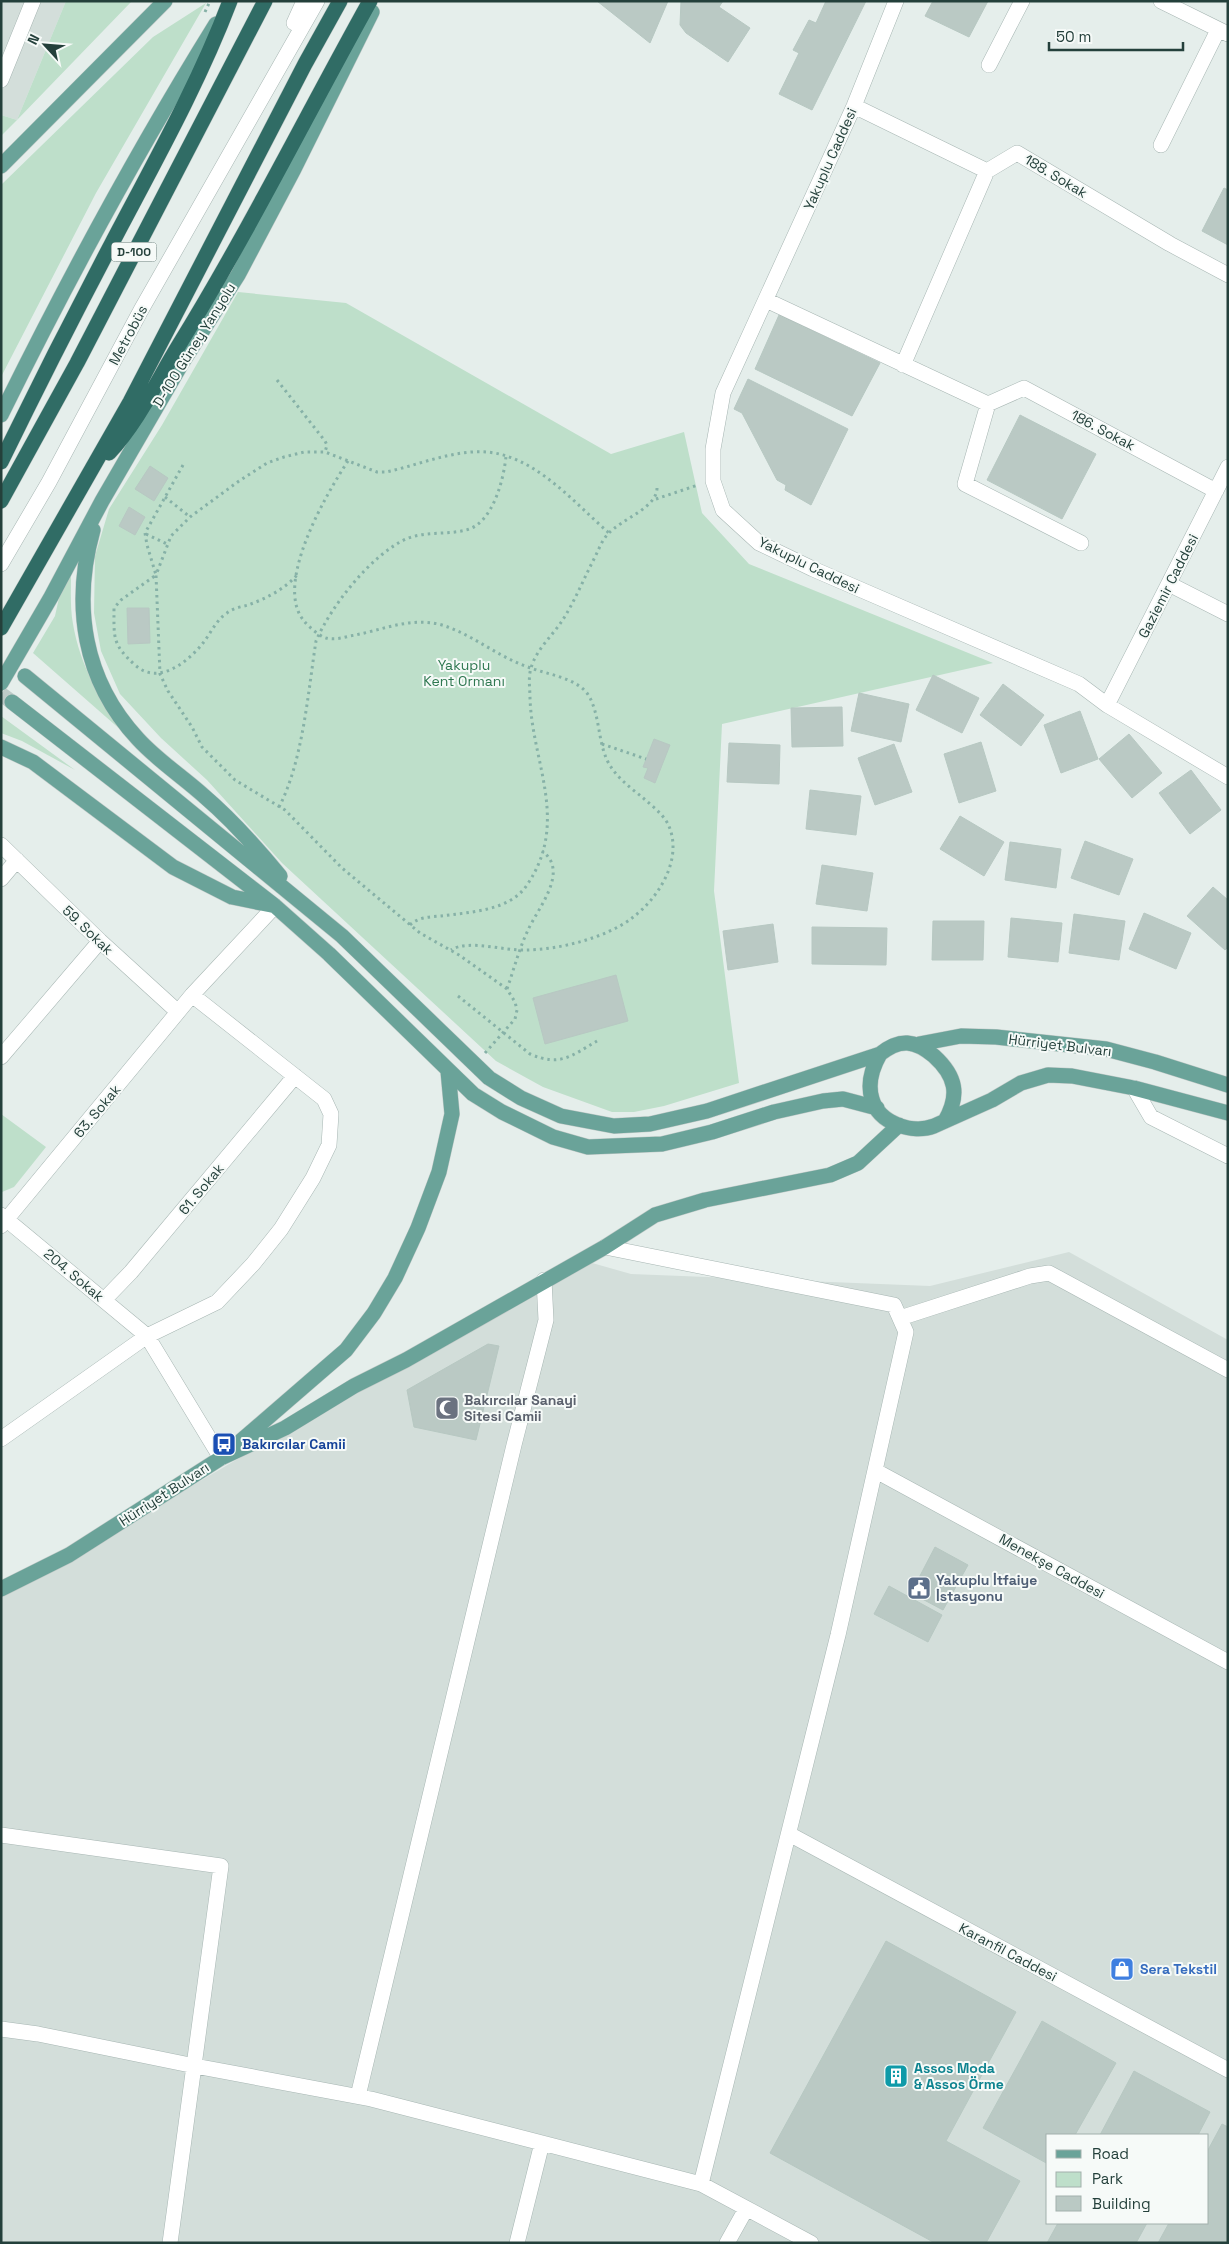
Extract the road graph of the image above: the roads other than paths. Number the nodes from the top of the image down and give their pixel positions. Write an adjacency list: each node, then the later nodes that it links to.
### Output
1 (33, 1): 15 (street)
2 (165, 1): 19 (main road)
3 (230, 1): 24 (main road); 27 (highway)
4 (265, 1): 31 (highway, D-100)
5 (304, 1): 16 (street, Metrobüs)
6 (317, 1): 16 (street, Metrobüs)
7 (340, 1): 29 (highway)
8 (370, 1): 29 (highway)
9 (377, 1): 32 (main road, D-100 Güney Yanyolu)
10 (896, 1): 17 (street, Yakuplu Caddesi)
11 (1022, 1): 14 (street)
12 (1161, 1): 13 (street)
13 (1223, 32): 18 (street)
14 (989, 65)
15 (1, 80)
16 (256, 106): 34 (street, Metrobüs)
17 (854, 106): 20 (street); 22 (street, Yakuplu Caddesi)
18 (1161, 144)
19 (1, 166)
20 (987, 171): 21 (street, 188. Sokak); 23 (street)
21 (1228, 275)
22 (766, 300): 23 (street); 41 (street, Yakuplu Caddesi)
23 (903, 365): 25 (street)
24 (6, 397): 26 (main road)
25 (988, 404): 30 (street, 186. Sokak); 33 (street)
26 (1, 415)
27 (1, 462)
28 (1228, 467): 30 (street, Gaziemir Caddesi)
29 (90, 474): 37 (highway)
30 (1216, 491): 35 (street, Gaziemir Caddesi)
31 (1, 501)
32 (102, 501): 39 (main road, D-100 Güney Yanyolu); 47 (main road)
33 (1081, 543)
34 (1, 564)
35 (1169, 584): 36 (street); 41 (street, Gaziemir Caddesi)
36 (1228, 614)
37 (1, 628)
38 (25, 676): 47 (main road)
39 (1, 684)
40 (12, 702): 48 (main road)
41 (1107, 704): 43 (street, Yakuplu Caddesi)
42 (1, 747): 48 (main road)
43 (1228, 777)
44 (1, 845): 45 (street, 59. Sokak)
45 (17, 860): 46 (street); 49 (street, 59. Sokak)
46 (1, 878)
47 (302, 902): 53 (main road)
48 (275, 906): 50 (street, 63. Sokak); 55 (main road)
49 (100, 941): 51 (street, 59. Sokak); 54 (street)
50 (192, 995): 51 (street, 63. Sokak); 56 (street)
51 (178, 1012): 64 (street, 63. Sokak)
52 (919, 1044): 53 (main road); 57 (main road, Hürriyet Bulvarı); 61 (main road)
53 (880, 1054): 59 (main road)
54 (1, 1057)
55 (448, 1071): 59 (main road); 72 (main road)
56 (295, 1076): 67 (street, 61. Sokak); 69 (street)
57 (1228, 1085)
58 (1134, 1088): 60 (main road); 61 (main road); 63 (street)
59 (877, 1108): 62 (main road)
60 (1228, 1113)
61 (945, 1121): 62 (main road)
62 (899, 1125): 65 (main road, Hürriyet Bulvarı)
63 (1228, 1156)
64 (3, 1220): 67 (street, 204. Sokak)
65 (605, 1247): 66 (main road, Hürriyet Bulvarı); 68 (street)
66 (544, 1280): 72 (main road, Hürriyet Bulvarı); 81 (street)
67 (104, 1300): 69 (street, 204. Sokak)
68 (900, 1318): 70 (street); 73 (street)
69 (147, 1336): 71 (street); 72 (street, 204. Sokak)
70 (1228, 1370)
71 (1, 1439)
72 (220, 1458): 74 (main road, Hürriyet Bulvarı)
73 (876, 1471): 75 (street, Menekşe Caddesi); 76 (street)
74 (1, 1589)
75 (1228, 1662)
76 (789, 1834): 80 (street, Karanfil Caddesi); 83 (street)
77 (1, 1835): 79 (street)
78 (1, 2030): 79 (street)
79 (195, 2066): 81 (street); 85 (street)
80 (1228, 2070)
81 (358, 2096): 82 (street)
82 (542, 2143): 83 (street); 86 (street)
83 (700, 2184): 84 (street)
84 (746, 2209): 87 (street); 88 (street)
85 (170, 2243)
86 (517, 2243)
87 (727, 2243)
88 (811, 2243)

